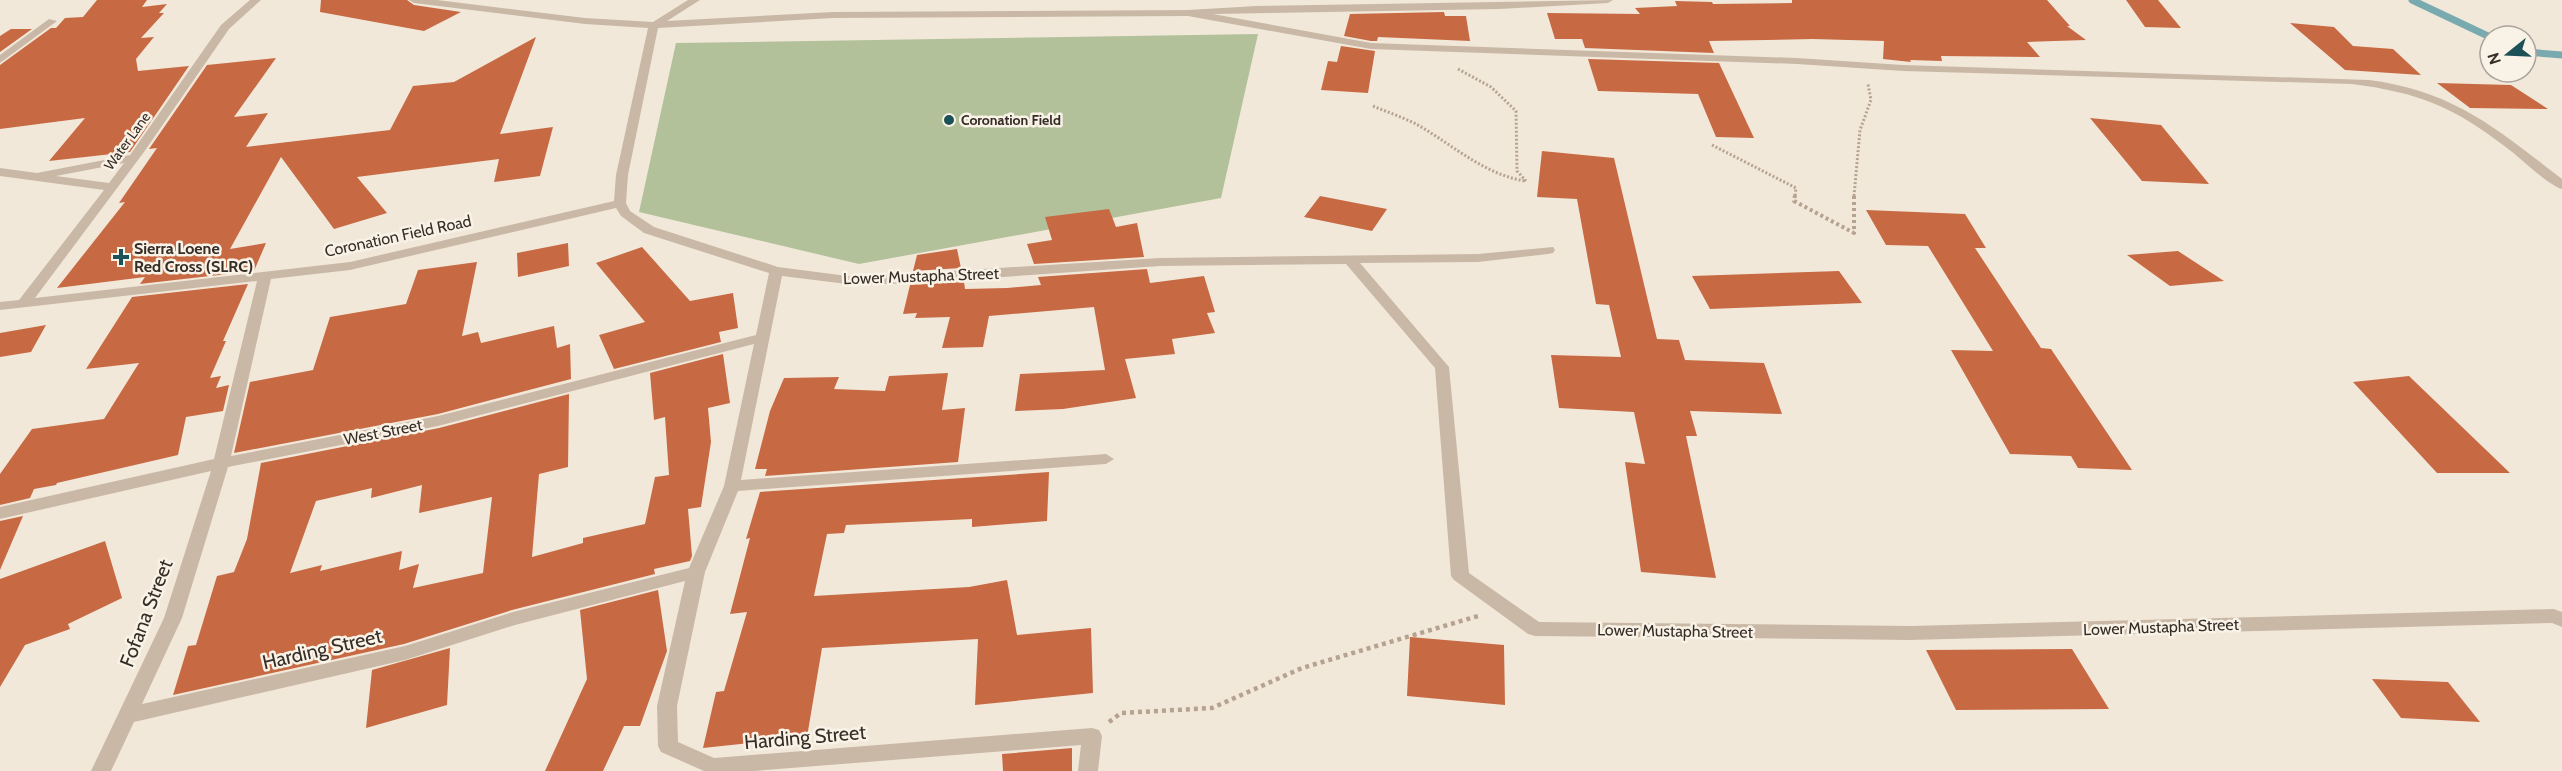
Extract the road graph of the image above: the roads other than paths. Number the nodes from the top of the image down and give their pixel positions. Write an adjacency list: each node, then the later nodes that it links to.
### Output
1 (256, 0): 10 (street, Water Lane)
2 (414, 0): 8 (street)
3 (695, 0): 8 (street)
4 (1190, 0): 6 (street)
5 (1608, 0): 6 (street)
6 (1188, 14): 8 (street); 13 (street)
7 (52, 21): 9 (street)
8 (654, 25): 15 (street)
9 (0, 60)
10 (134, 158): 12 (street); 14 (street, Water Lane)
11 (0, 172): 12 (street)
12 (27, 177): 14 (street)
13 (2562, 185)
14 (111, 188): 20 (street, Water Lane)
15 (620, 203): 18 (street, Lower Mustapha Street); 19 (street, Coronation Field Road)
16 (1548, 250): 17 (street, Lower Mustapha Street)
17 (1350, 260): 18 (street, Lower Mustapha Street); 28 (street, Lower Mustapha Street)
18 (776, 271): 22 (street, Harding Street)
19 (265, 275): 20 (street, Coronation Field Road); 24 (street, Fofana Street)
20 (24, 303): 21 (street, Coronation Field Road)
21 (0, 306)
22 (762, 338): 24 (street, West Street); 25 (street, Harding Street)
23 (1106, 459): 25 (street)
24 (220, 464): 26 (street, West Street); 29 (street, Fofana Street)
25 (732, 486): 27 (street, Harding Street)
26 (0, 513)
27 (696, 572): 29 (street, Harding Street); 31 (street, Harding Street)
28 (2562, 620)
29 (129, 715): 30 (street, Fofana Street)
30 (101, 771)
31 (1088, 771)

